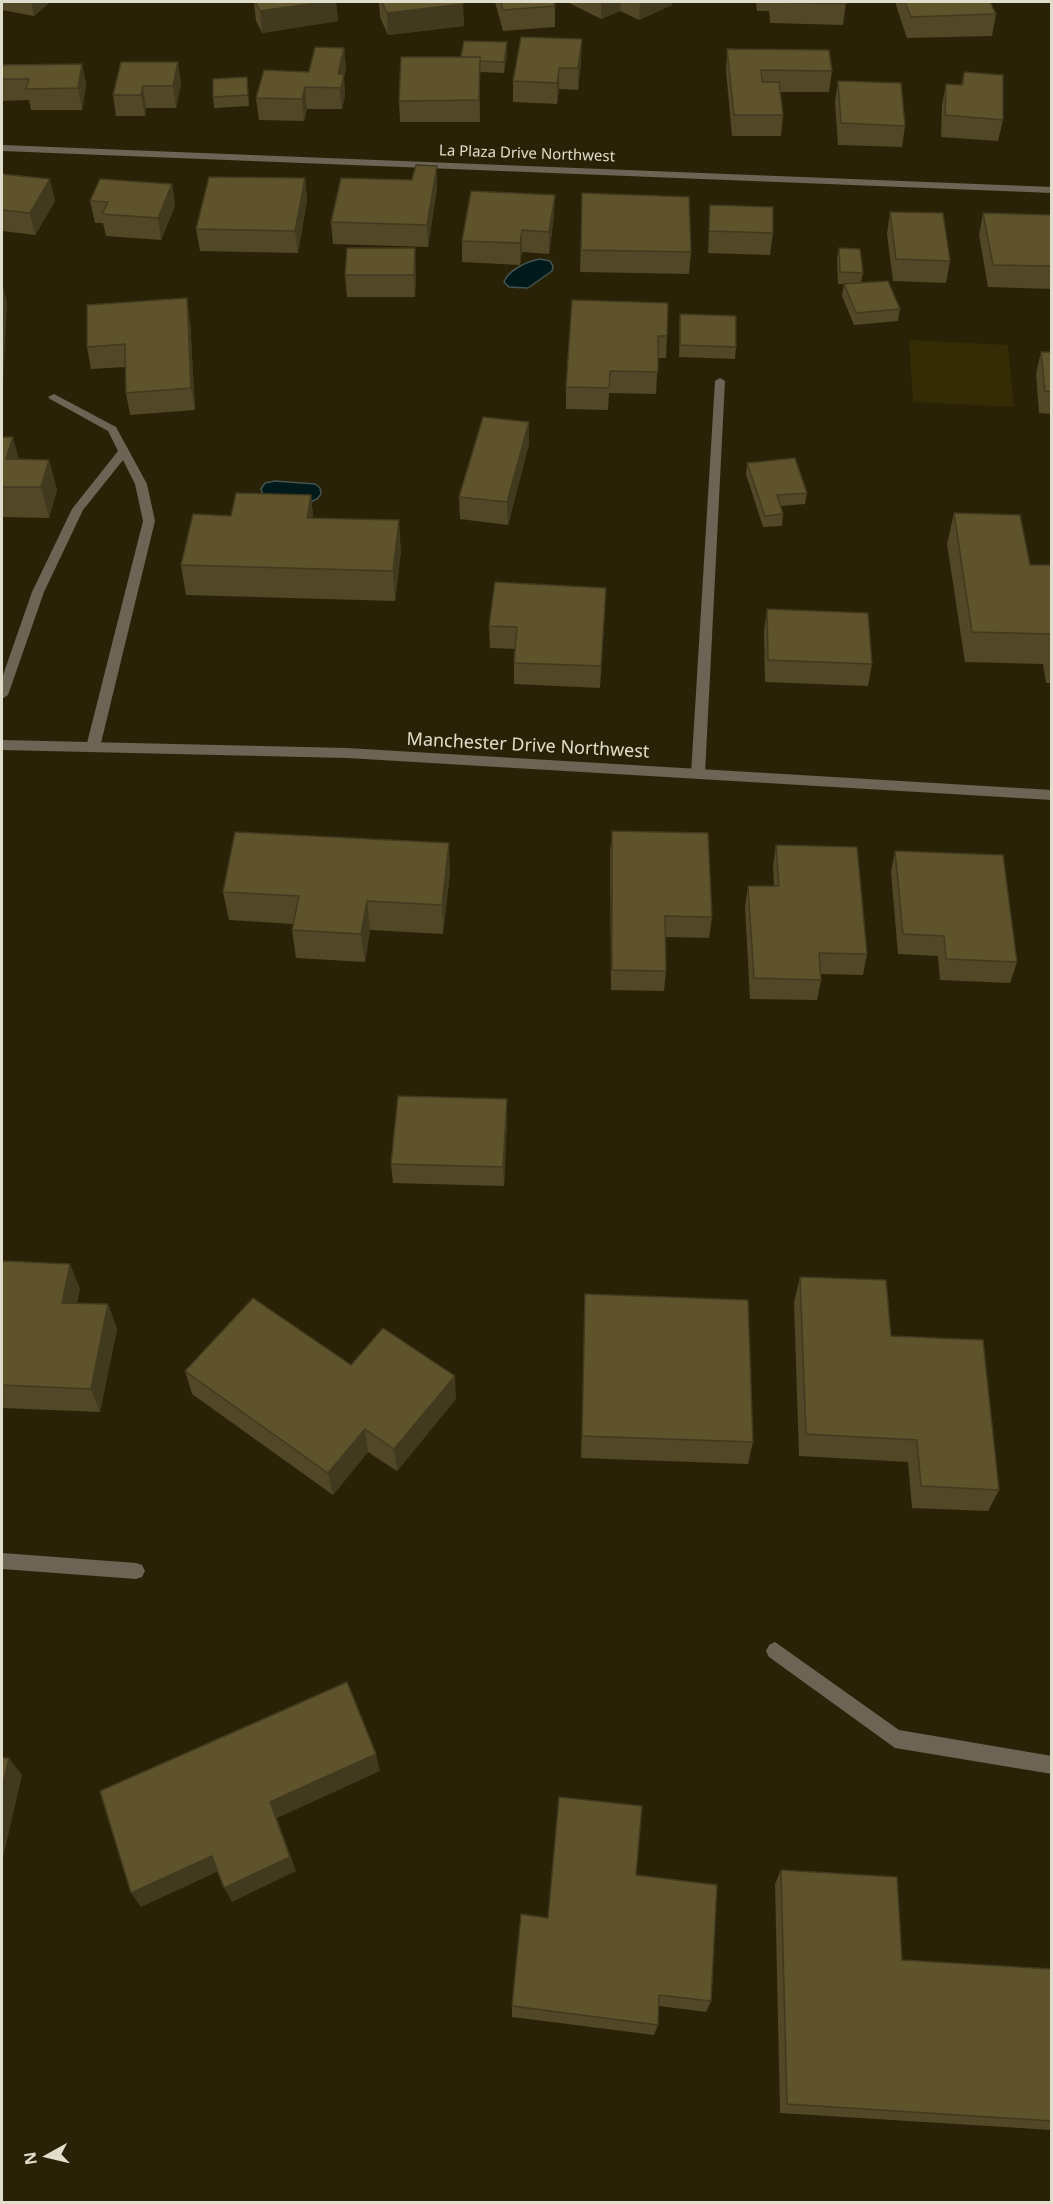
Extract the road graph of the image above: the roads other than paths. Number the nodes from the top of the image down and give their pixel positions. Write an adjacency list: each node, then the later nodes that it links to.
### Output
1 (2, 148): 2 (street, La Plaza Drive Northwest)
2 (1052, 190)
3 (720, 381): 9 (street)
4 (54, 397): 5 (street)
5 (124, 451): 6 (street); 8 (street)
6 (2, 695)
7 (2, 745): 8 (street, Manchester Drive Northwest)
8 (93, 747): 9 (street, Manchester Drive Northwest)
9 (698, 774): 10 (street, Manchester Drive Northwest)
10 (1052, 795)
11 (2, 1561): 12 (street)
12 (136, 1571)
13 (775, 1651): 14 (street)
14 (1052, 1765)

